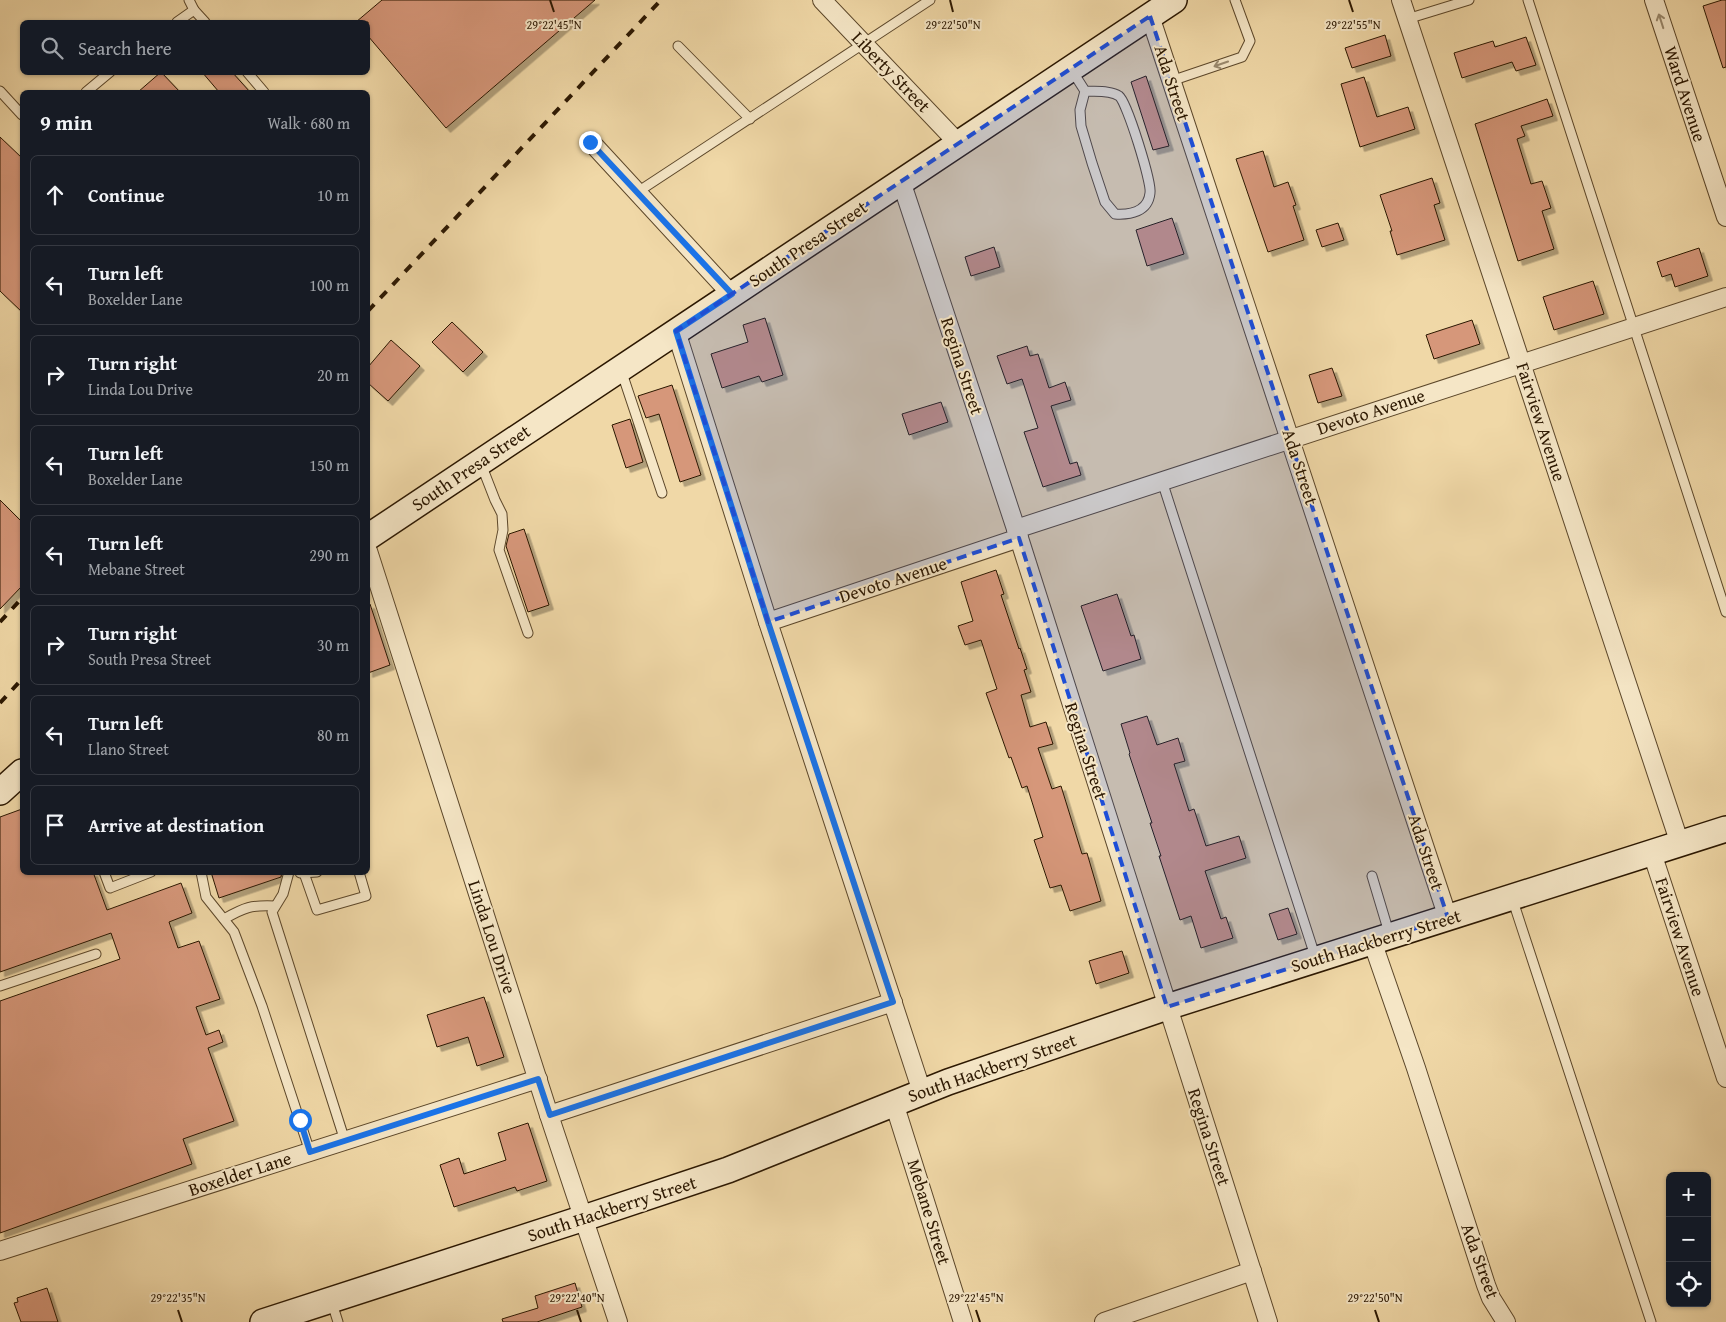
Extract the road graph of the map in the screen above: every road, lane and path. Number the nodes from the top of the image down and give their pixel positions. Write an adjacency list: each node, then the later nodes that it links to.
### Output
1 (189, 0): 10 (lane)
2 (822, 0): 15 (street, Liberty Street)
3 (930, 0): 15 (lane)
4 (1174, 0): 11 (main road, South Presa Street)
5 (1235, 0): 20 (lane, one-way to 20)
6 (1401, 0): 12 (street, Fairview Avenue)
7 (1469, 0): 12 (lane)
8 (1528, 0): 34 (lane)
9 (1654, 0): 31 (street, Ward Avenue, one-way to 9)
10 (194, 10): 13 (lane); 14 (lane)
11 (1150, 16): 17 (main road, South Presa Street); 20 (street, Ada Street)
12 (1407, 19): 36 (street, Fairview Avenue)
13 (180, 20)
14 (203, 20)
15 (864, 44): 26 (lane); 28 (street, Liberty Street)
16 (678, 46): 26 (lane)
17 (1071, 69): 23 (lane); 28 (main road, South Presa Street)
18 (106, 75): 21 (lane)
19 (250, 75): 22 (lane)
20 (1171, 80): 38 (street, Ada Street)
21 (88, 90)
22 (262, 90)
23 (1085, 91): 23 (lane)
24 (0, 92): 25 (lane)
25 (20, 113)
26 (750, 119): 30 (lane)
27 (590, 142): 30 (street)
28 (959, 144): 29 (main road, South Presa Street)
29 (901, 181): 32 (main road, South Presa Street); 42 (street, Regina Street)
30 (636, 193): 32 (street)
31 (1726, 217)
32 (732, 294): 35 (main road, South Presa Street)
33 (1726, 297): 34 (street, Devoto Avenue)
34 (1634, 326): 36 (street, Devoto Avenue); 45 (lane)
35 (676, 331): 37 (main road, South Presa Street); 46 (street)
36 (1521, 363): 38 (street, Devoto Avenue); 51 (street, Fairview Avenue)
37 (621, 368): 39 (main road, South Presa Street); 41 (lane)
38 (1290, 438): 40 (street, Devoto Avenue); 62 (street, Ada Street)
39 (480, 462): 43 (main road, South Presa Street); 47 (lane)
40 (1162, 481): 42 (street, Devoto Avenue); 66 (lane)
41 (662, 493)
42 (1017, 534): 46 (street, Devoto Avenue); 69 (street, Regina Street)
43 (370, 536)
44 (370, 557): 71 (street, Linda Lou Drive)
45 (1726, 612)
46 (768, 622): 68 (street)
47 (528, 633)
48 (20, 774): 49 (main road)
49 (0, 792)
50 (1726, 829): 51 (main road, South Hackberry Street)
51 (1680, 844): 52 (main road, South Hackberry Street)
52 (1652, 853): 60 (main road, South Hackberry Street); 70 (street, Fairview Avenue)
53 (105, 875): 54 (lane)
54 (143, 875)
55 (202, 875): 63 (lane)
56 (288, 875): 61 (lane)
57 (303, 875): 58 (lane)
58 (360, 875)
59 (1372, 876): 64 (lane)
60 (1512, 898): 62 (main road, South Hackberry Street); 87 (lane)
61 (276, 906): 63 (lane); 75 (lane)
62 (1448, 918): 64 (main road, South Hackberry Street)
63 (224, 919): 76 (lane)
64 (1381, 939): 66 (main road, South Hackberry Street); 86 (street, Ada Street)
65 (96, 954): 67 (lane)
66 (1316, 960): 69 (main road, South Hackberry Street)
67 (0, 986)
68 (893, 1002): 72 (street); 74 (street)
69 (1167, 1007): 72 (main road, South Hackberry Street); 79 (street, Regina Street)
70 (1726, 1078)
71 (538, 1079): 74 (street, Linda Lou Drive); 75 (street, Boxelder Lane)
72 (922, 1092): 73 (main road, South Hackberry Street)
73 (894, 1103): 77 (main road, South Hackberry Street); 81 (street, Mebane Street)
74 (550, 1115): 77 (street, Linda Lou Drive)
75 (345, 1141): 76 (street, Boxelder Lane)
76 (310, 1152): 78 (street, Boxelder Lane)
77 (584, 1218): 80 (main road, South Hackberry Street); 83 (street, Linda Lou Drive)
78 (0, 1251)
79 (1252, 1271): 84 (street); 85 (street, Regina Street)
80 (334, 1311): 82 (main road, South Hackberry Street)
81 (959, 1321)
82 (263, 1322)
83 (618, 1322)
84 (1104, 1322)
85 (1268, 1322)
86 (1506, 1322)
87 (1651, 1322)

